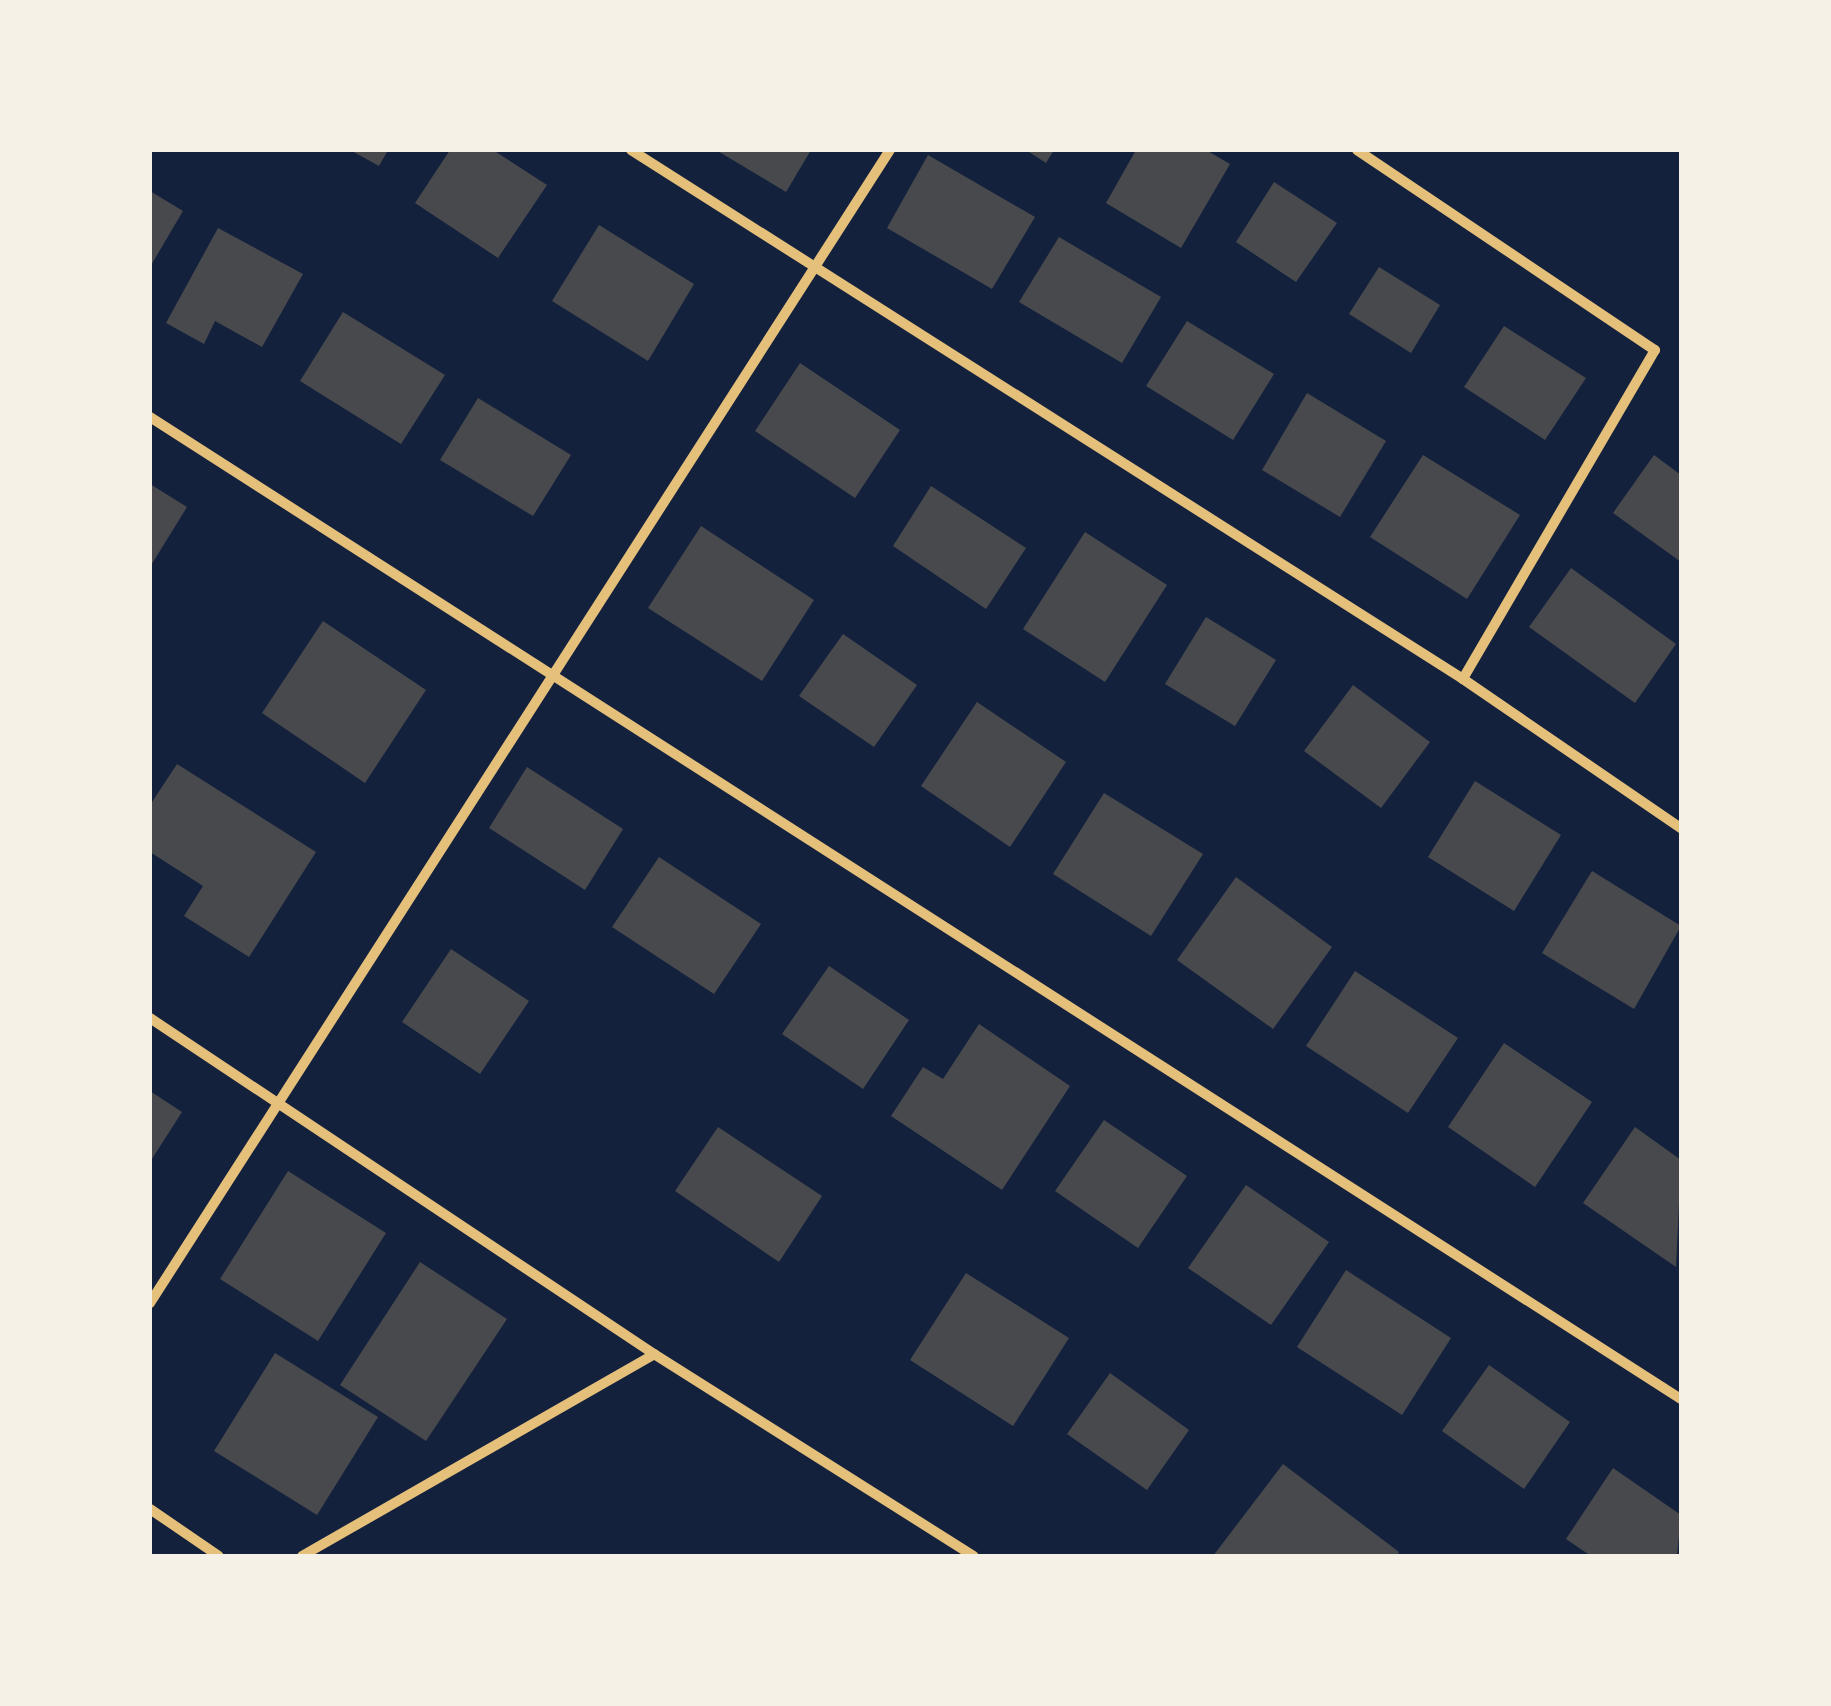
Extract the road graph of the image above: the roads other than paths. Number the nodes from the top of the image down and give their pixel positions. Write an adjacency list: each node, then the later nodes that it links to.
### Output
1 (631, 150): 4 (street)
2 (890, 150): 4 (street)
3 (1357, 150): 7 (street)
4 (814, 266): 6 (street); 7 (street)
5 (150, 417): 6 (street)
6 (556, 679): 10 (street); 13 (street)
7 (1463, 680): 8 (street)
8 (1681, 828)
9 (150, 1018): 10 (street)
10 (278, 1100): 11 (street); 12 (street)
11 (150, 1303)
12 (654, 1354): 16 (street); 17 (street)
13 (1681, 1399)
14 (150, 1509): 15 (street)
15 (219, 1556)
16 (302, 1556)
17 (974, 1556)

